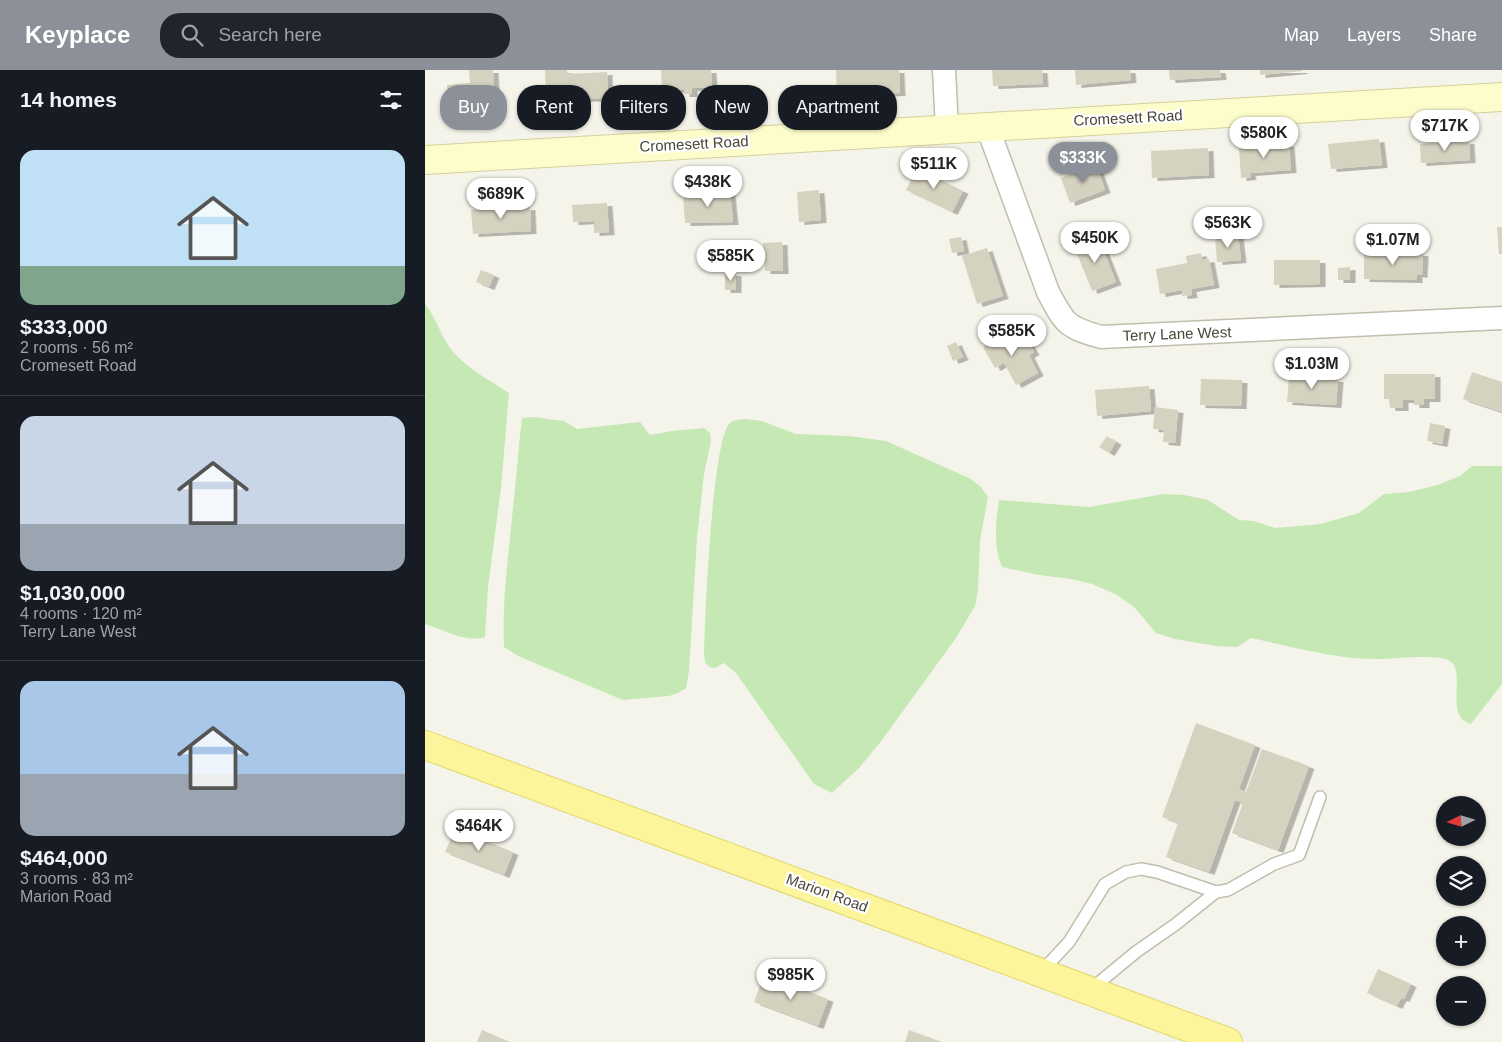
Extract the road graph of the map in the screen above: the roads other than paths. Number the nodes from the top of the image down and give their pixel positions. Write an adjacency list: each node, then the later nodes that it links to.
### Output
1 (945, 70): 4 (street)
2 (1502, 97): 3 (street, Cromesett Road)
3 (987, 126): 4 (street, Cromesett Road); 6 (street, Terry Lane West)
4 (947, 129): 5 (street, Cromesett Road)
5 (425, 160)
6 (1502, 318)
7 (425, 745): 10 (main road, Marion Road)
8 (1320, 797): 9 (lane)
9 (1216, 892): 10 (lane); 11 (lane)
10 (1041, 972): 11 (main road, Marion Road)
11 (1090, 990): 12 (main road, Marion Road)
12 (1228, 1042)

